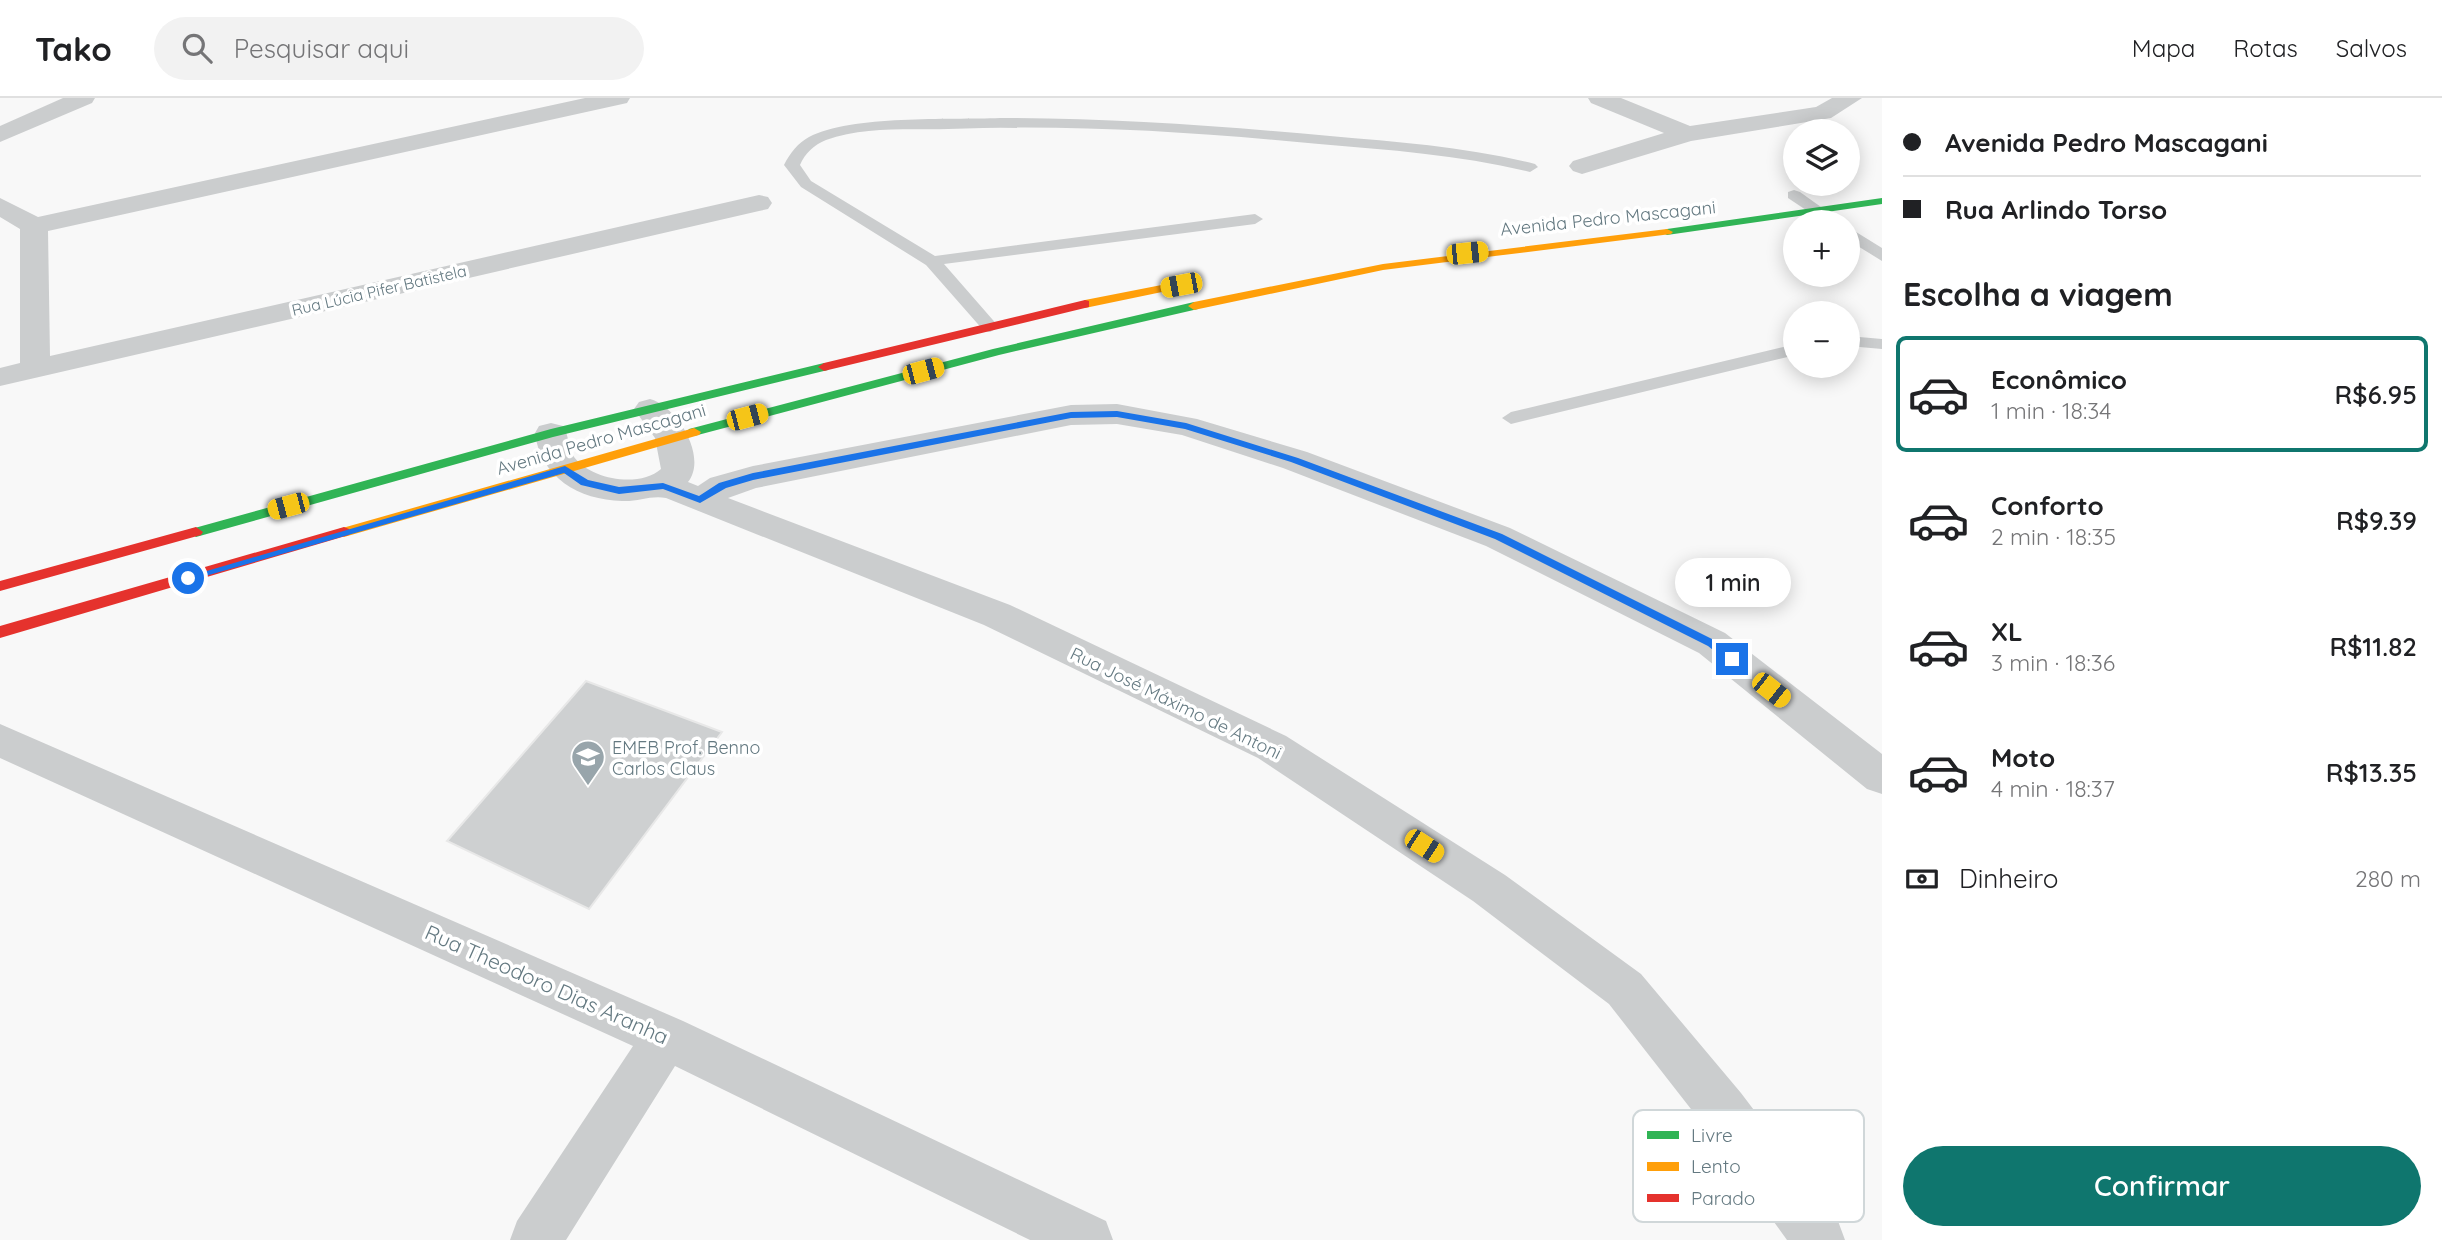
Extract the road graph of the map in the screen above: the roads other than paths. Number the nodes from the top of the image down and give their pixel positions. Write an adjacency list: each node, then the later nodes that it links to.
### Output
1 (83, 98): 6 (street)
2 (618, 98): 17 (street)
3 (1600, 98): 5 (street)
4 (1850, 98): 5 (street)
5 (1688, 134): 7 (street)
6 (0, 135)
7 (1582, 166)
8 (1530, 167): 20 (lane)
9 (1788, 196): 13 (lane)
10 (1882, 201): 14 (main road, Avenida Pedro Mascagani)
11 (759, 203): 26 (street, Rua Lúcia Pifer Batistela)
12 (0, 206): 17 (street)
13 (1815, 210)
14 (1824, 210)
15 (1783, 216): 31 (main road, Avenida Pedro Mascagani)
16 (1255, 219): 20 (lane)
17 (34, 226): 26 (street)
18 (1860, 240): 19 (lane)
19 (1882, 256)
20 (932, 261): 22 (lane)
21 (1198, 282): 22 (main road, Avenida Pedro Mascagani)
22 (990, 327): 28 (main road, Avenida Pedro Mascagani)
23 (1860, 342): 24 (lane)
24 (1882, 344)
25 (1783, 352): 29 (lane)
26 (36, 369): 27 (street, Rua Lúcia Pifer Batistela)
27 (0, 377)
28 (650, 409): 30 (main road, Avenida Pedro Mascagani); 31 (street)
29 (1510, 418)
30 (551, 433): 32 (street); 34 (main road, Avenida Pedro Mascagani)
31 (672, 437): 32 (main road, Avenida Pedro Mascagani); 33 (street)
32 (565, 470): 33 (street, Rua José Máximo de Antoni); 35 (main road, Avenida Pedro Mascagani)
33 (682, 493): 37 (street); 39 (street, Rua José Máximo de Antoni)
34 (0, 586)
35 (0, 632)
36 (0, 740): 38 (street, Rua Theodoro Dias Aranha)
37 (1882, 777)
38 (666, 1037): 41 (street); 42 (street, Rua Theodoro Dias Aranha)
39 (1723, 1110)
40 (1806, 1222): 43 (street, Rua José Máximo de Antoni)
41 (536, 1240)
42 (1087, 1240)
43 (1819, 1240)

